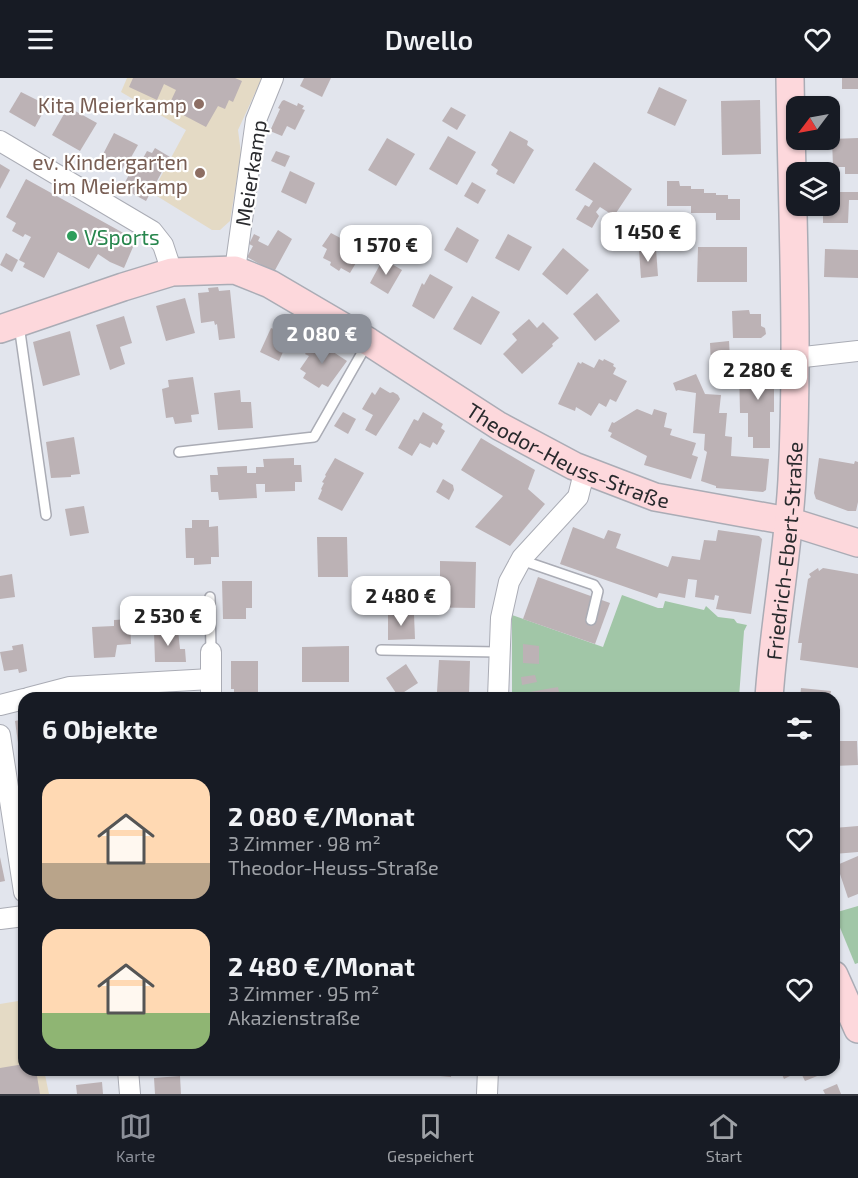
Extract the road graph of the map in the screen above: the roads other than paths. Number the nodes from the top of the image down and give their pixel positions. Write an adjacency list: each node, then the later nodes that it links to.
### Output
1 (273, 78): 4 (street, Meierkamp)
2 (790, 78): 9 (main road, Friedrich-Ebert-Straße)
3 (0, 141): 5 (street)
4 (235, 270): 5 (main road, Theodor-Heuss-Straße); 7 (main road, Theodor-Heuss-Straße)
5 (172, 272): 6 (main road, Theodor-Heuss-Straße)
6 (10, 326): 12 (lane)
7 (369, 342): 10 (lane); 11 (main road, Theodor-Heuss-Straße)
8 (858, 351): 9 (street)
9 (795, 358): 13 (main road, Friedrich-Ebert-Straße)
10 (179, 452)
11 (585, 469): 13 (main road, Theodor-Heuss-Straße); 15 (street)
12 (46, 515)
13 (788, 521): 14 (main road, Theodor-Heuss-Straße); 24 (main road, Friedrich-Ebert-Straße)
14 (858, 543)
15 (521, 560): 17 (lane); 20 (street)
16 (210, 597): 19 (lane)
17 (591, 620)
18 (381, 650): 20 (lane)
19 (211, 652): 21 (street)
20 (498, 652): 23 (street)
21 (211, 688): 22 (street)
22 (50, 692)
23 (498, 692)
24 (770, 692)
25 (18, 700): 26 (street)
26 (0, 705)
27 (0, 735): 28 (street)
28 (18, 853)
29 (18, 917): 30 (street)
30 (0, 919)
31 (840, 988): 32 (main road)
32 (858, 1029)
33 (128, 1076): 35 (street)
34 (488, 1076): 36 (street)
35 (130, 1094)
36 (487, 1094)

